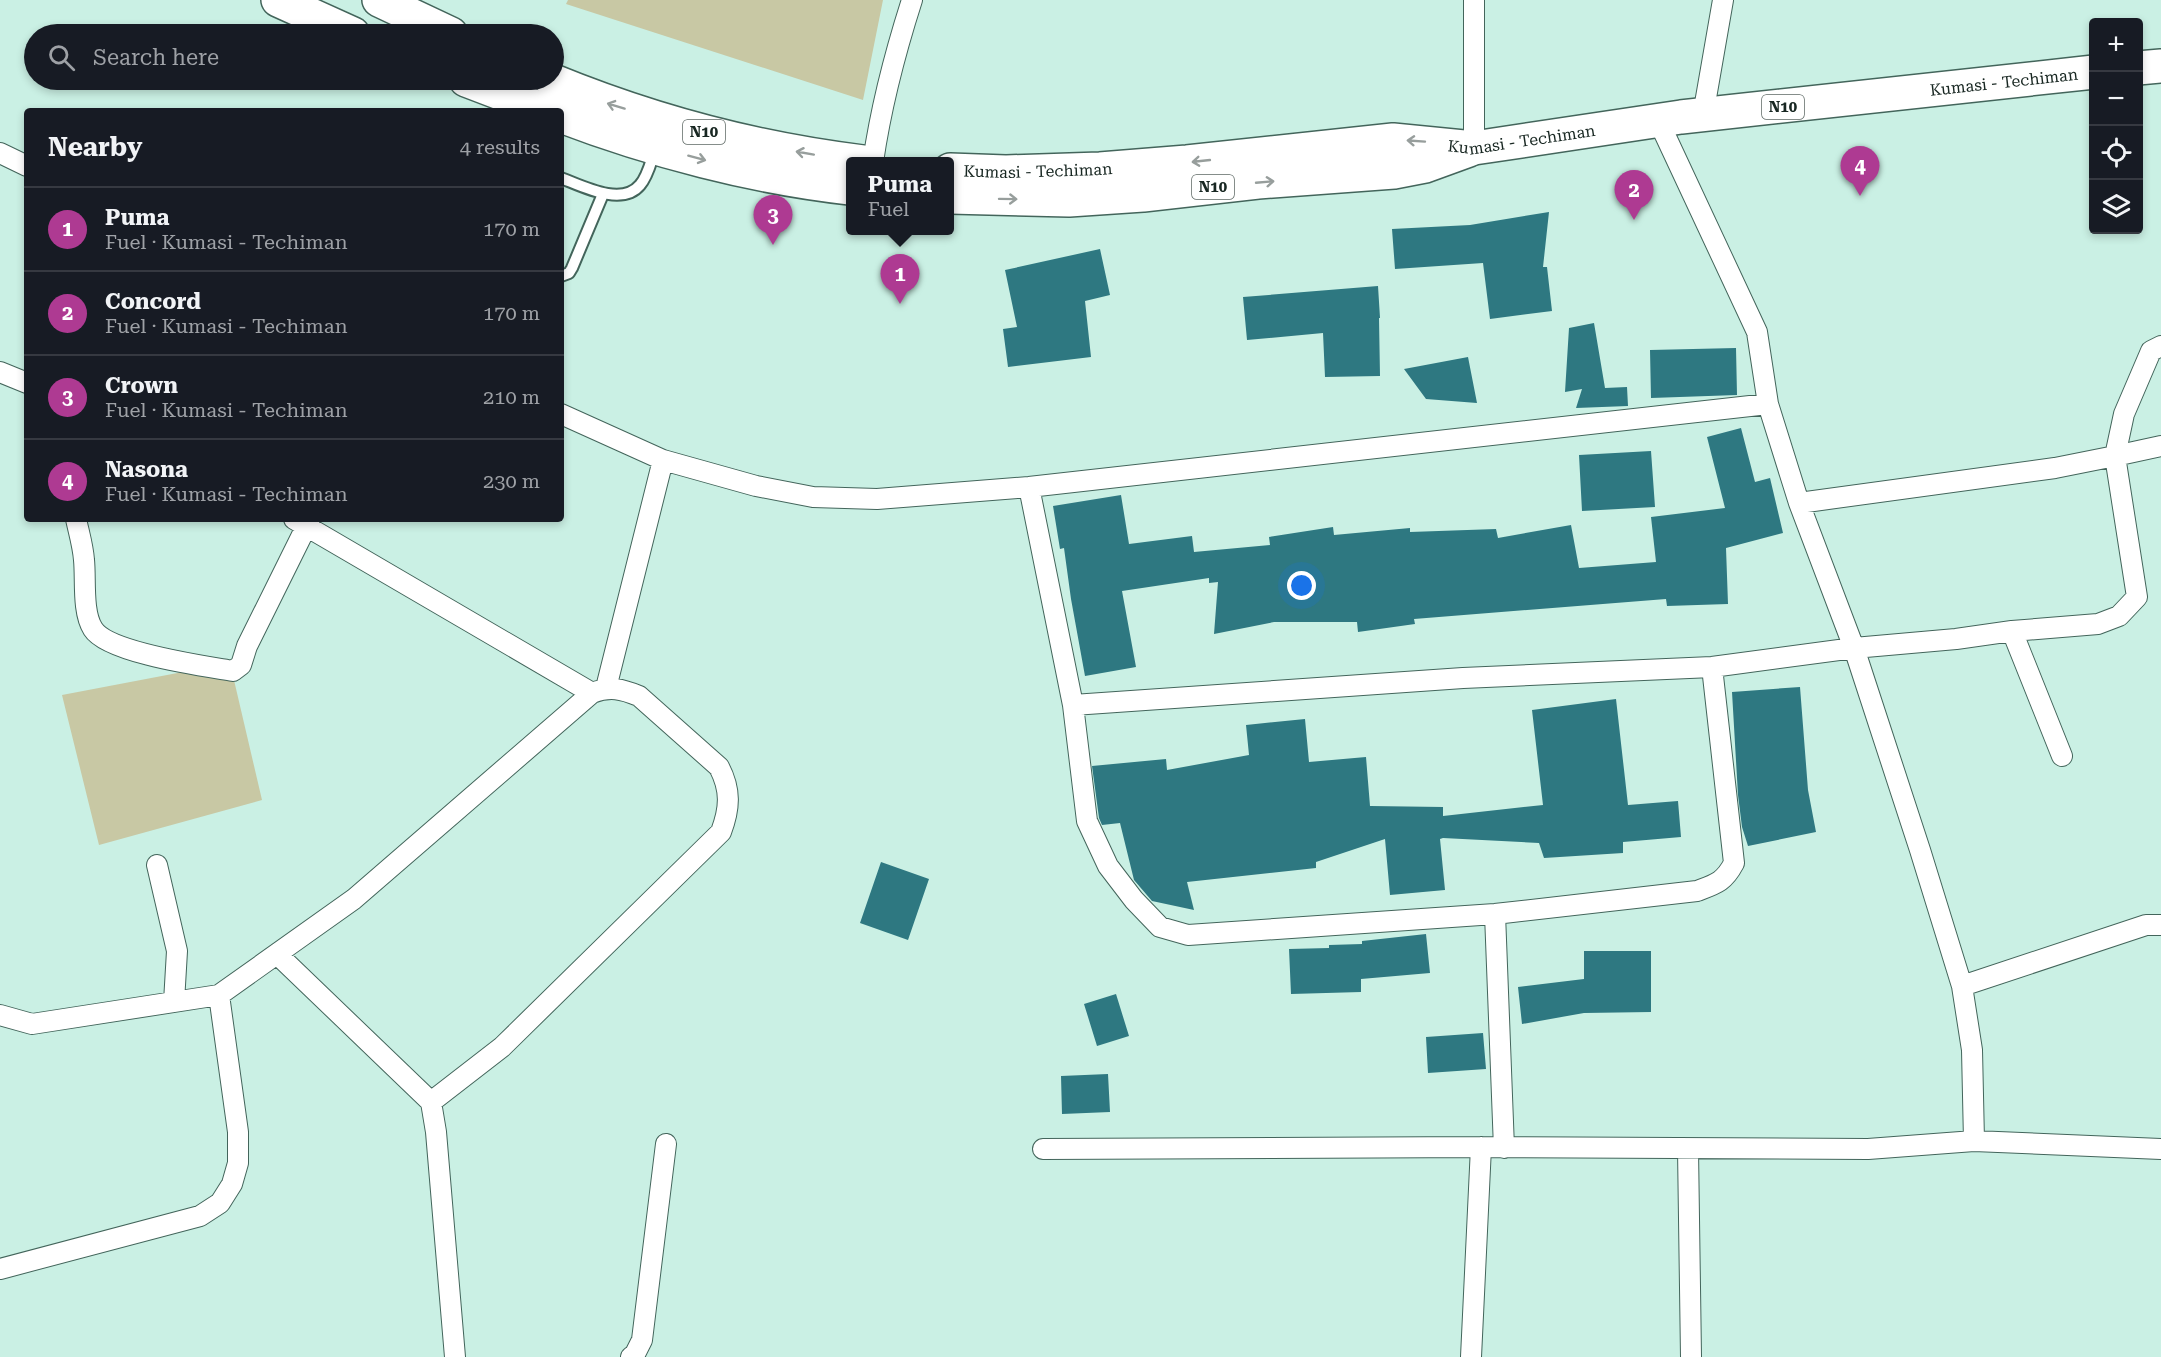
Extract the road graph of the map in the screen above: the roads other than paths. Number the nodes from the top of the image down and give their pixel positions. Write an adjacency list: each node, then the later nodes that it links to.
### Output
1 (278, 0): 6 (highway)
2 (379, 0): 7 (highway)
3 (912, 0): 20 (street)
4 (1474, 0): 18 (street)
5 (1723, 0): 14 (street)
6 (331, 24)
7 (430, 24)
8 (2161, 66): 9 (highway)
9 (2143, 68)
10 (2089, 73): 14 (highway, Kumasi - Techiman / N10)
11 (564, 85): 21 (highway, N10, one-way to 11)
12 (488, 90): 13 (highway)
13 (525, 107)
14 (1703, 115): 16 (highway, Kumasi - Techiman / N10)
15 (564, 117): 17 (highway, N10)
16 (1658, 120): 18 (highway, Kumasi - Techiman / N10); 32 (street)
17 (656, 147): 25 (highway, N10, one-way to 25); 26 (lane)
18 (1474, 148): 23 (highway, Kumasi - Techiman / N10, one-way to 23); 27 (highway, N10, one-way to 18)
19 (0, 153): 22 (street)
20 (874, 157)
21 (846, 159)
22 (24, 165)
23 (954, 170)
24 (564, 178): 26 (lane)
25 (846, 187)
26 (603, 194): 28 (lane)
27 (954, 197)
28 (564, 275)
29 (2161, 346): 35 (street)
30 (0, 372): 31 (street)
31 (24, 382)
32 (1768, 404): 37 (street); 38 (street)
33 (564, 415): 36 (street)
34 (2161, 446): 35 (street)
35 (2115, 456): 38 (street); 42 (street)
36 (663, 460): 37 (street); 45 (street)
37 (1029, 487): 46 (street)
38 (1799, 503): 43 (street)
39 (77, 522): 40 (street)
40 (304, 522)
41 (306, 522): 45 (street)
42 (2012, 631): 43 (street); 47 (street)
43 (1854, 648): 44 (street); 52 (street)
44 (1712, 667): 46 (street); 49 (street)
45 (599, 690): 51 (street); 56 (street)
46 (1073, 705): 49 (street)
47 (2062, 756)
48 (158, 865): 54 (street)
49 (1495, 914): 60 (street)
50 (2161, 925): 52 (street)
51 (276, 954): 53 (street); 56 (street)
52 (1962, 986): 57 (street)
53 (219, 995): 54 (street); 64 (street)
54 (174, 1002): 55 (street)
55 (0, 1015)
56 (431, 1102): 65 (street)
57 (1974, 1141): 62 (street); 63 (street)
58 (666, 1144): 66 (street)
59 (1481, 1147): 60 (street); 61 (street); 67 (street)
60 (1504, 1148): 62 (street)
61 (1043, 1149)
62 (1688, 1149): 68 (street)
63 (2161, 1149)
64 (0, 1269)
65 (455, 1357)
66 (631, 1357)
67 (1471, 1357)
68 (1691, 1357)

